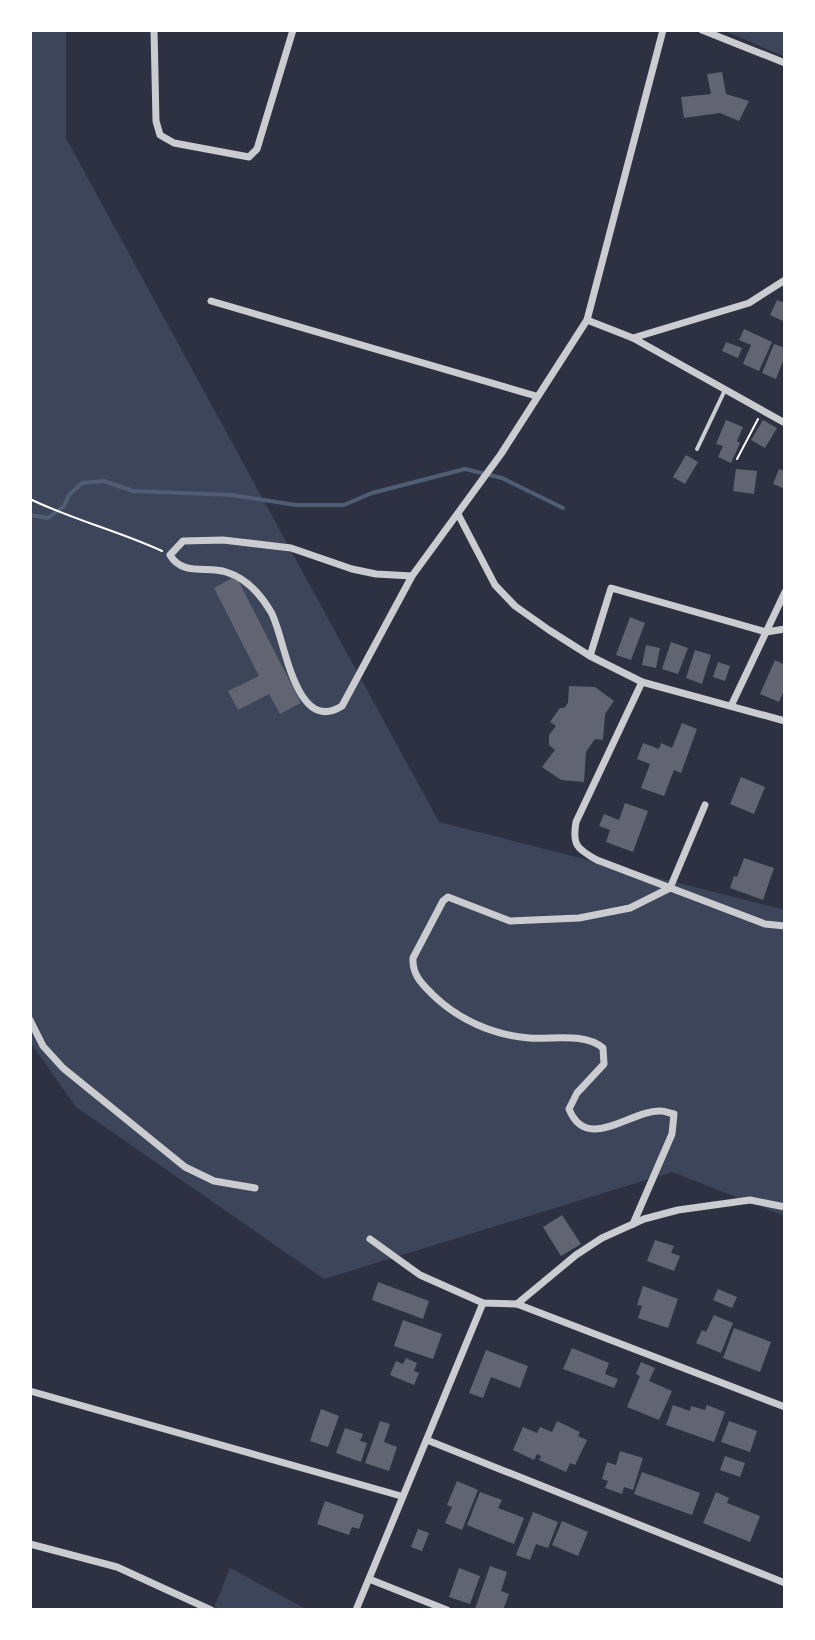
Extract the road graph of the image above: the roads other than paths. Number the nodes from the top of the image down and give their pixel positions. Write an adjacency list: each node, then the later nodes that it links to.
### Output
1 (154, 30): 2 (street)
2 (293, 30)
3 (663, 30): 8 (street)
4 (702, 30): 5 (street)
5 (785, 63)
6 (785, 280): 9 (street)
7 (211, 301): 11 (street)
8 (587, 320): 9 (street); 11 (street)
9 (633, 338): 10 (street)
10 (725, 390): 12 (street); 13 (lane)
11 (536, 396): 14 (street)
12 (785, 423)
13 (697, 449)
14 (458, 514): 15 (street); 19 (street)
15 (412, 576): 15 (street)
16 (785, 592): 18 (street)
17 (785, 629): 18 (street)
18 (766, 632): 19 (street); 21 (street)
19 (590, 656): 20 (street)
20 (642, 682): 21 (street); 24 (street)
21 (731, 706): 22 (street)
22 (785, 721)
23 (705, 805): 24 (street)
24 (670, 888): 25 (street); 29 (street)
25 (785, 926)
26 (30, 1020): 27 (street)
27 (255, 1188)
28 (785, 1207): 29 (street)
29 (633, 1224): 32 (street)
30 (370, 1239): 31 (street)
31 (483, 1303): 32 (street); 35 (street)
32 (517, 1304): 34 (street)
33 (30, 1391): 36 (street)
34 (785, 1407)
35 (427, 1440): 36 (street); 39 (street)
36 (401, 1496): 38 (street)
37 (30, 1544): 40 (street)
38 (369, 1579): 41 (street); 42 (street)
39 (785, 1583)
40 (211, 1610)
41 (356, 1610)
42 (447, 1610)

